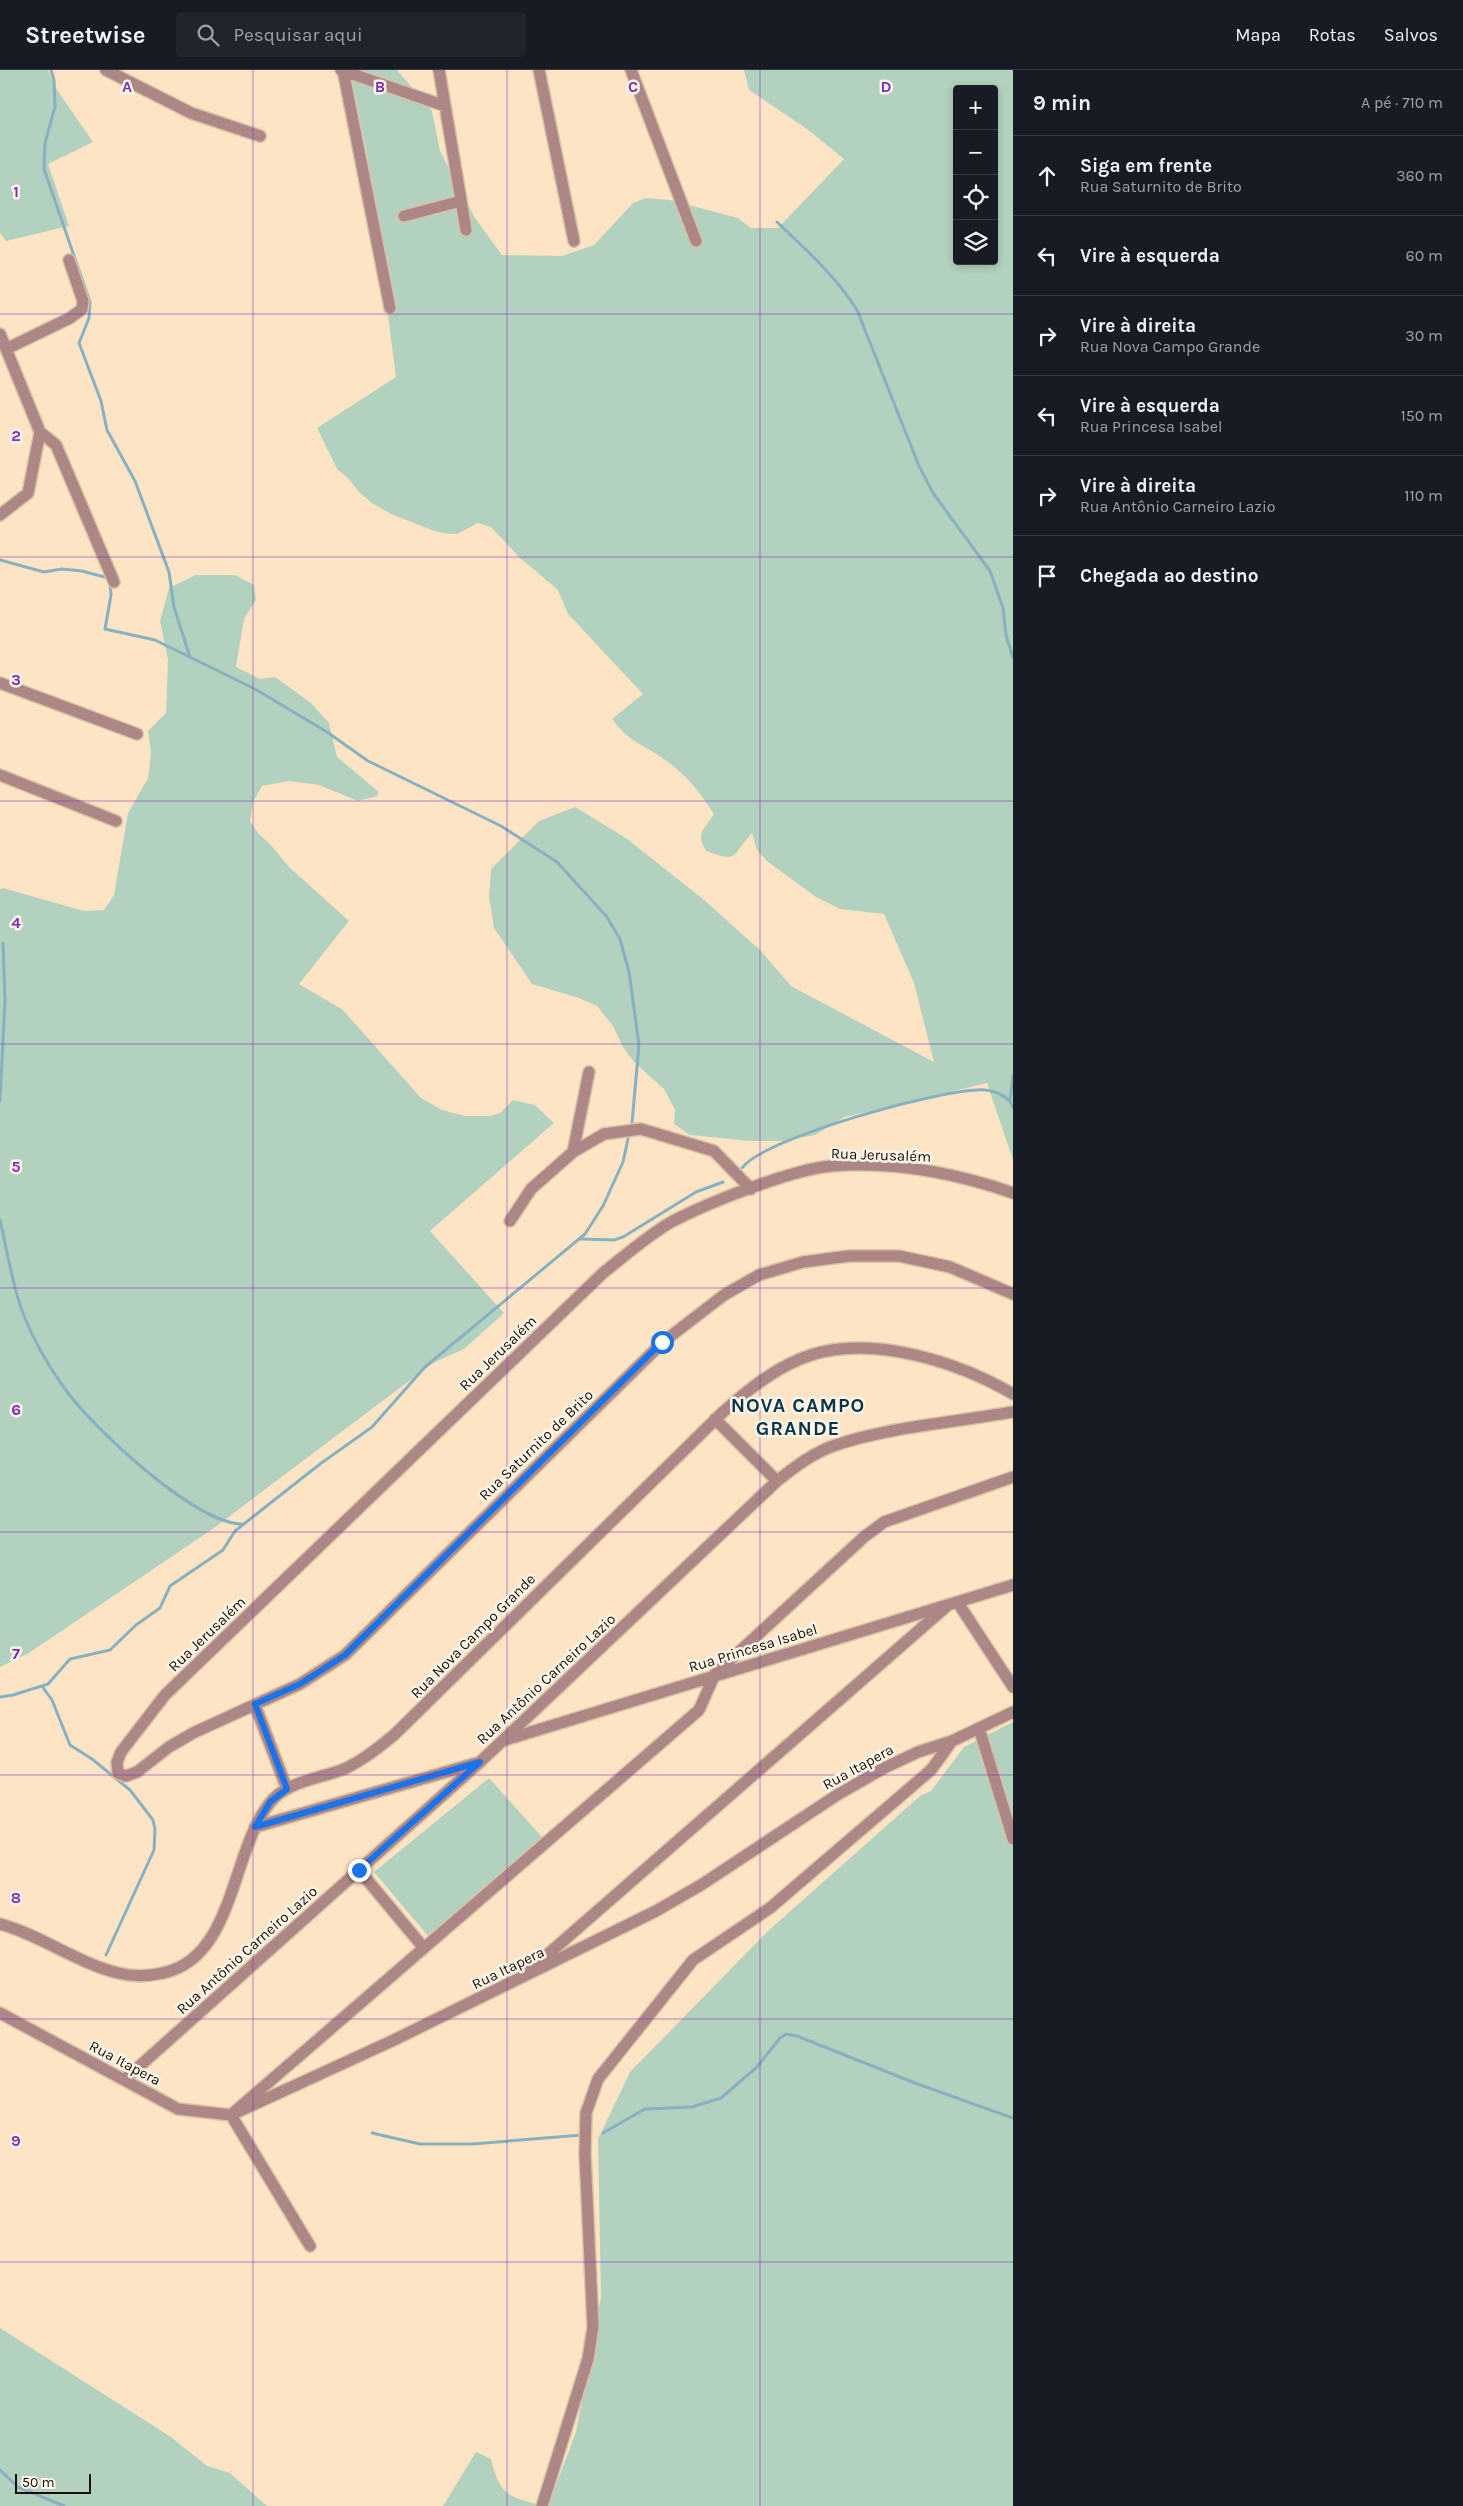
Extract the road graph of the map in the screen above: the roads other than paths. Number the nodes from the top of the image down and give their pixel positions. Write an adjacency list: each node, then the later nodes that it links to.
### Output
1 (106, 70): 7 (street)
2 (343, 70): 6 (street); 14 (street)
3 (439, 70): 6 (street)
4 (539, 70): 11 (street)
5 (630, 70): 12 (street)
6 (445, 106): 8 (street)
7 (260, 136)
8 (461, 201): 9 (street); 10 (street)
9 (404, 216)
10 (466, 230)
11 (574, 241)
12 (696, 241)
13 (69, 260): 16 (street)
14 (390, 308)
15 (0, 334): 16 (street)
16 (6, 349): 17 (street)
17 (40, 432): 18 (street); 19 (street)
18 (0, 515)
19 (114, 582)
20 (0, 683): 21 (street)
21 (138, 734)
22 (0, 775): 23 (street)
23 (116, 821)
24 (589, 1072): 25 (street)
25 (573, 1152): 26 (street); 28 (street)
26 (751, 1189): 27 (street, Rua Jerusalém); 45 (street, Rua Jerusalém)
27 (1013, 1193)
28 (510, 1222)
29 (1013, 1294): 39 (street, Rua Saturnito de Brito)
30 (1013, 1394): 32 (street, Rua Nova Campo Grande)
31 (1013, 1412): 34 (street, Rua Antônio Carneiro Lazio)
32 (715, 1419): 34 (street); 46 (street, Rua Nova Campo Grande)
33 (1013, 1476): 37 (street)
34 (777, 1481): 43 (street, Rua Antônio Carneiro Lazio)
35 (1013, 1584): 36 (street, Rua Princesa Isabel)
36 (953, 1604): 37 (street, Rua Princesa Isabel); 38 (street); 52 (street)
37 (715, 1674): 43 (street, Rua Princesa Isabel); 51 (street)
38 (1013, 1687)
39 (255, 1704): 45 (street, Rua Saturnito de Brito); 46 (street)
40 (1013, 1712): 41 (street, Rua Itapera)
41 (979, 1728): 42 (street, Rua Itapera); 48 (street)
42 (952, 1741): 52 (street, Rua Itapera); 57 (street)
43 (501, 1742): 44 (street, Rua Antônio Carneiro Lazio)
44 (480, 1762): 47 (street); 49 (street, Rua Antônio Carneiro Lazio)
45 (118, 1773)
46 (287, 1789): 47 (street, Rua Nova Campo Grande)
47 (255, 1827): 50 (street, Rua Nova Campo Grande)
48 (1013, 1839)
49 (359, 1870): 51 (street); 54 (street, Rua Antônio Carneiro Lazio)
50 (0, 1924)
51 (423, 1947): 55 (street)
52 (519, 1980): 55 (street, Rua Itapera)
53 (0, 2013): 54 (street, Rua Itapera)
54 (124, 2080): 55 (street, Rua Itapera)
55 (231, 2115): 56 (street)
56 (310, 2246)
57 (542, 2506)

